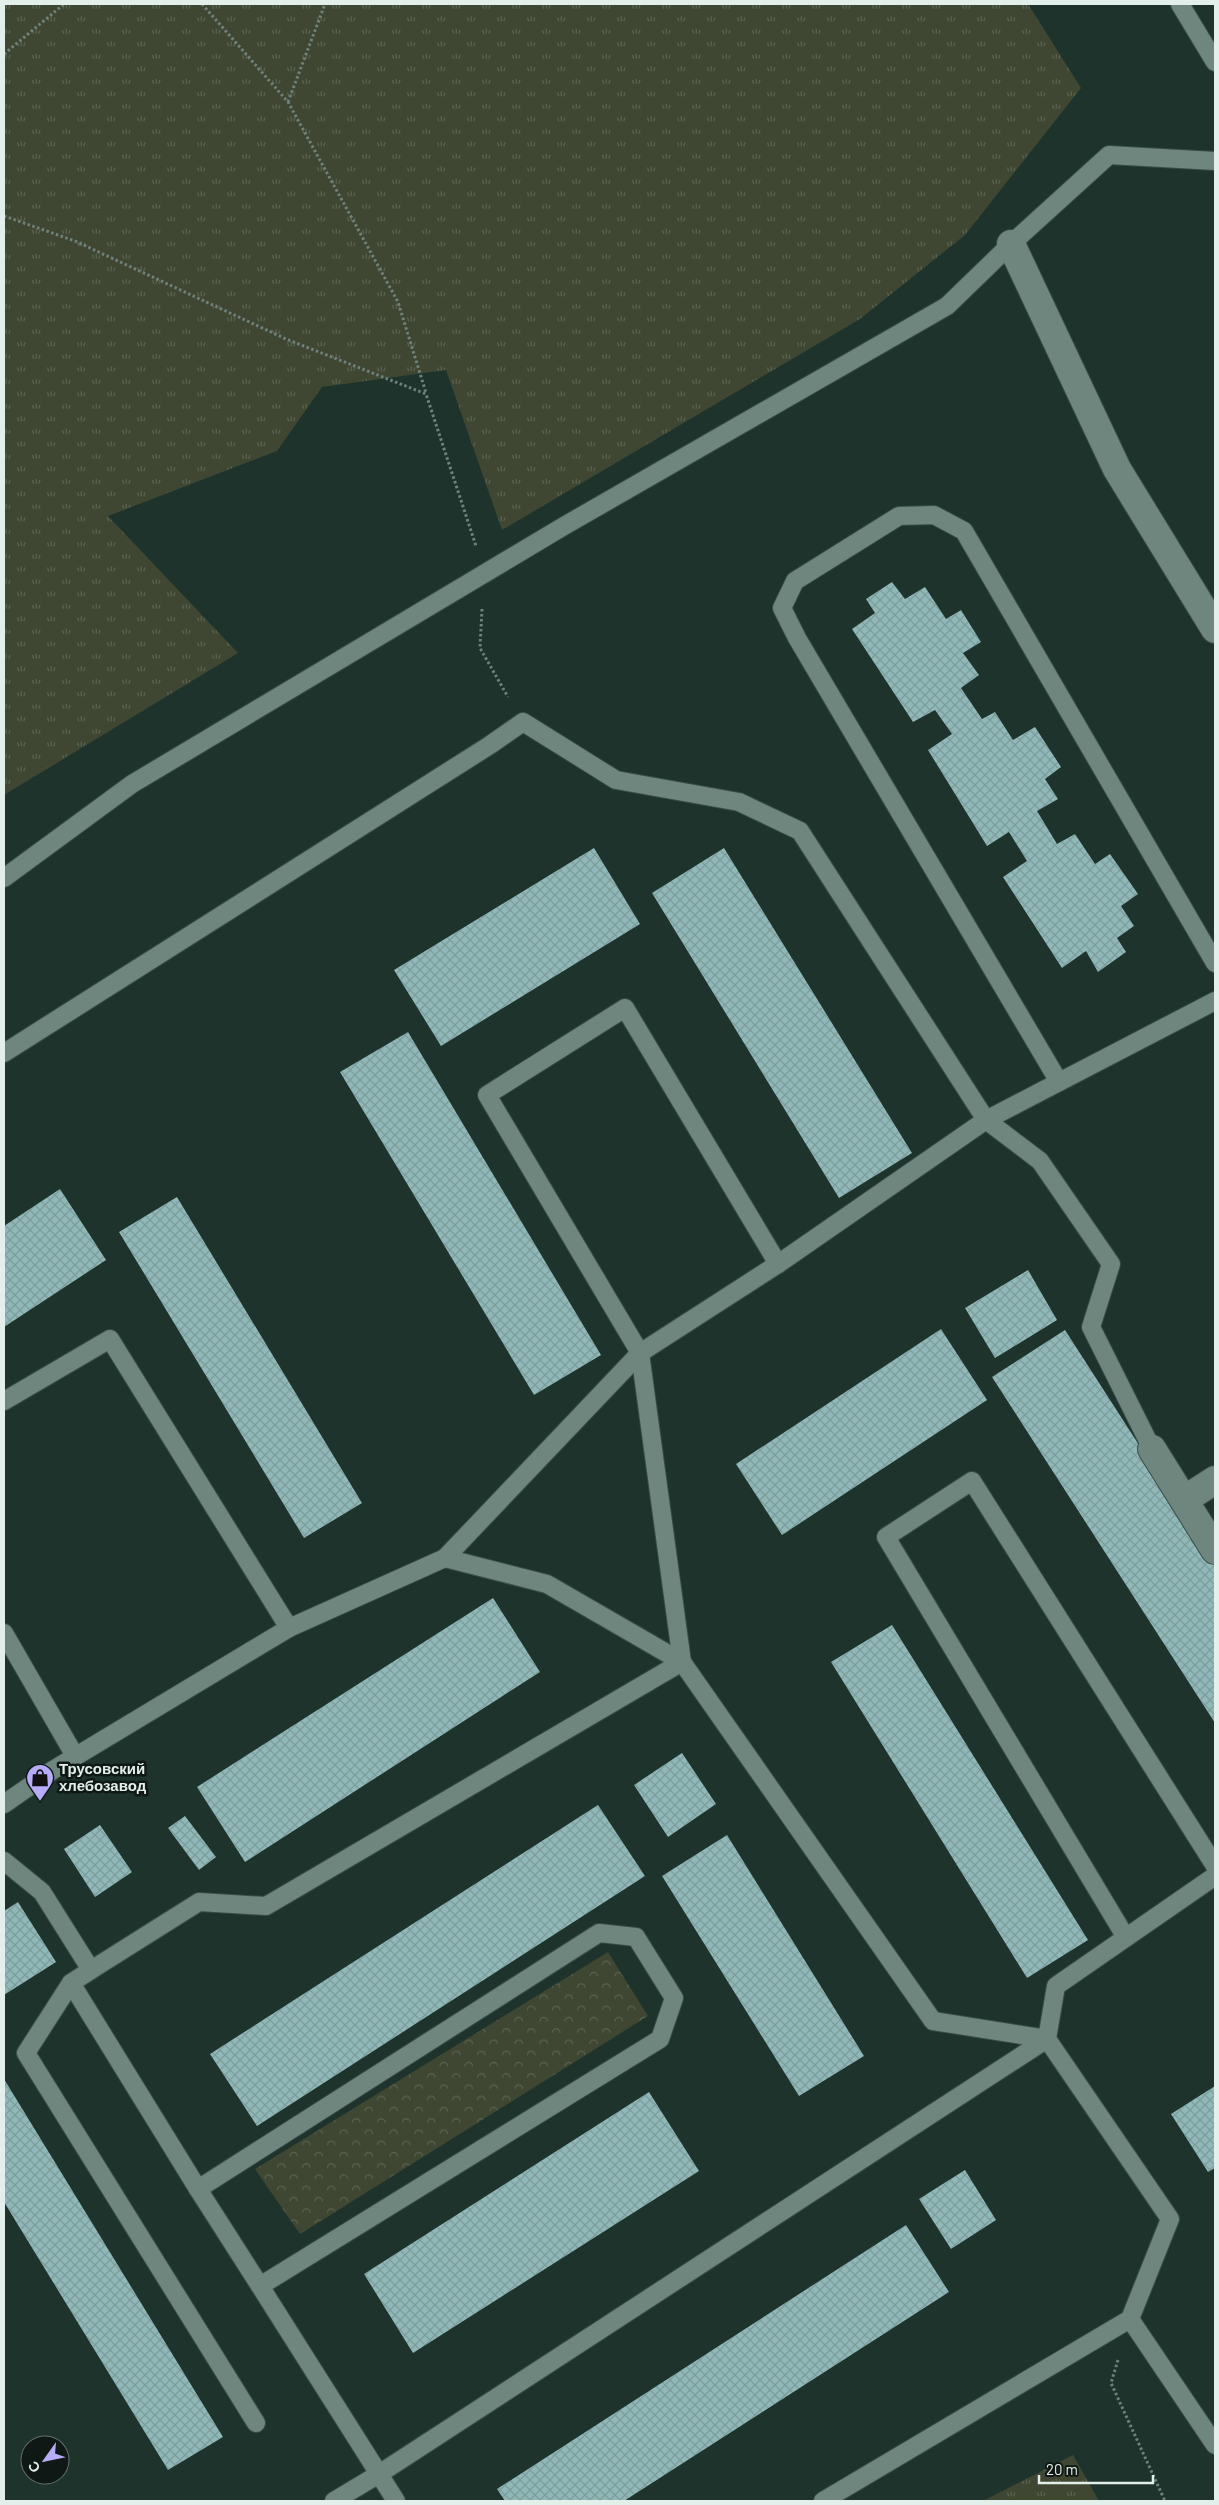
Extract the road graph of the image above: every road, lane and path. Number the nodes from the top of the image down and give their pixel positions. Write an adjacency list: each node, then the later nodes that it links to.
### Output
1 (64, 4): 5 (path)
2 (202, 4): 7 (path)
3 (325, 4): 7 (path)
4 (1180, 4): 6 (lane)
5 (4, 54)
6 (1215, 62)
7 (288, 102): 11 (path)
8 (1215, 161): 10 (lane)
9 (4, 216): 11 (path)
10 (1011, 244): 12 (lane); 13 (street)
11 (426, 394): 12 (path)
12 (484, 573): 14 (path); 15 (lane)
13 (1215, 629)
14 (523, 722): 18 (lane); 20 (lane)
15 (4, 878)
16 (1215, 963): 19 (lane)
17 (1215, 1001): 19 (lane)
18 (4, 1053)
19 (1059, 1082): 20 (lane)
20 (986, 1120): 21 (lane); 24 (lane)
21 (778, 1264): 22 (lane); 22 (lane)
22 (640, 1353): 28 (lane); 31 (lane)
23 (4, 1401): 29 (lane)
24 (1152, 1449): 26 (street)
25 (1215, 1480): 26 (street)
26 (1184, 1500): 27 (street)
27 (1215, 1550)
28 (445, 1558): 29 (lane); 31 (lane)
29 (289, 1628): 32 (lane)
30 (4, 1633): 32 (lane)
31 (682, 1662): 38 (lane); 40 (lane)
32 (75, 1756): 33 (lane)
33 (4, 1804)
34 (4, 1861): 38 (lane)
35 (1215, 1866): 37 (lane)
36 (1215, 1876): 37 (lane)
37 (1125, 1936): 40 (lane)
38 (91, 1970): 39 (lane)
39 (71, 1983): 41 (lane); 44 (lane)
40 (1047, 2039): 43 (lane); 46 (lane)
41 (198, 2189): 42 (lane); 42 (lane)
42 (260, 2286): 46 (lane)
43 (1130, 2319): 45 (lane); 49 (lane); 50 (path)
44 (256, 2423)
45 (1215, 2445)
46 (379, 2474): 47 (lane); 48 (lane)
47 (334, 2501)
48 (396, 2501)
49 (823, 2501)
50 (1165, 2501)

